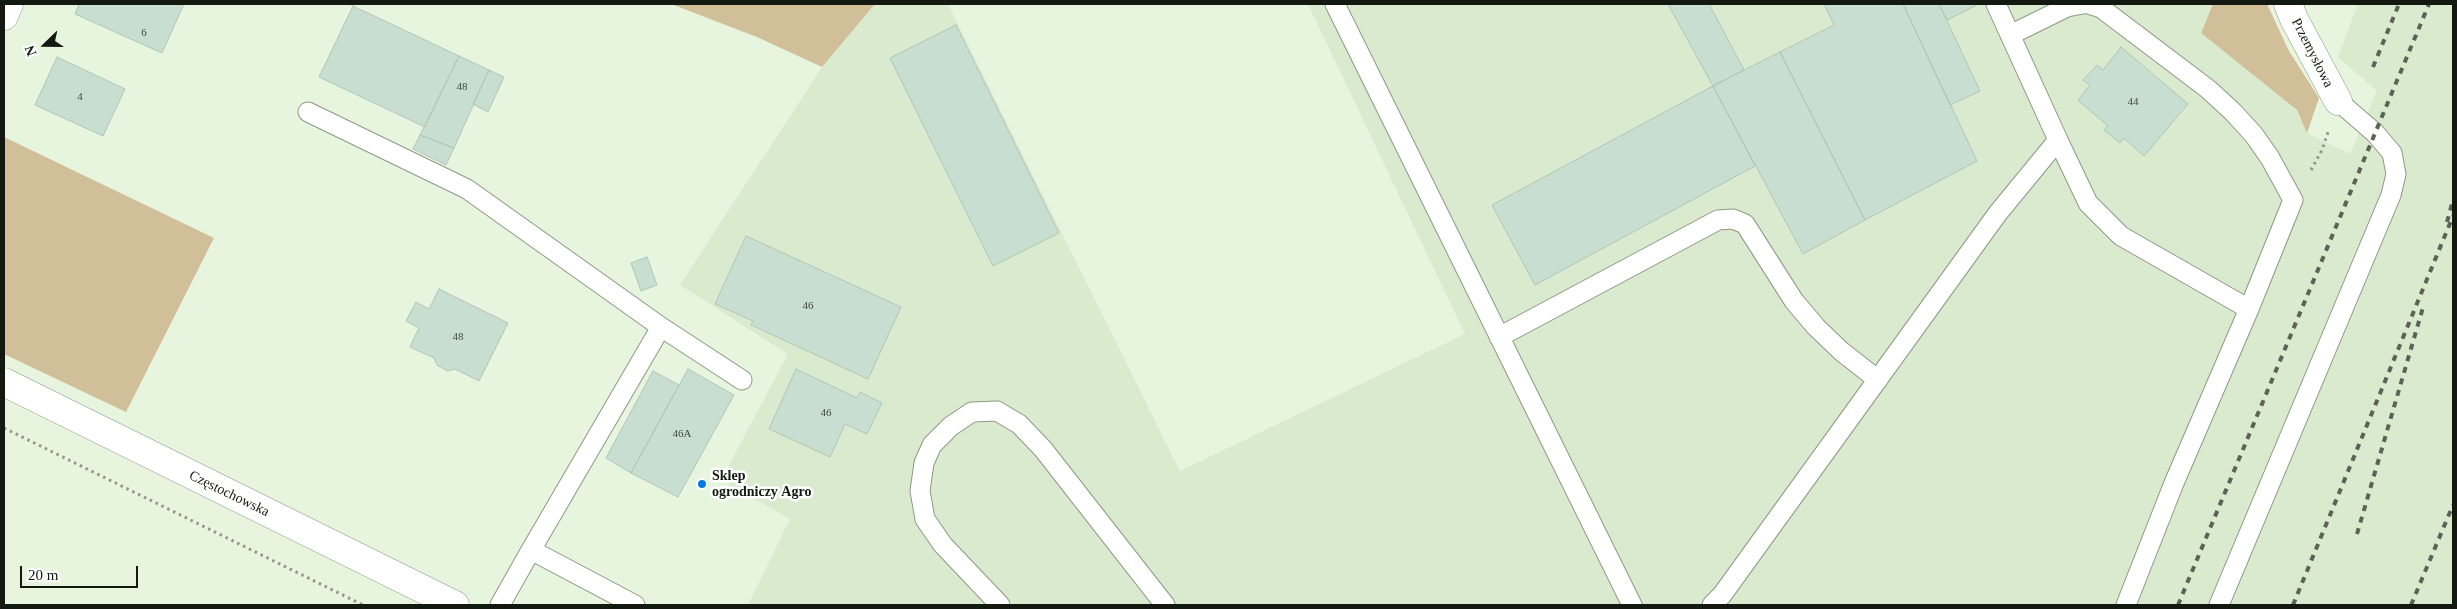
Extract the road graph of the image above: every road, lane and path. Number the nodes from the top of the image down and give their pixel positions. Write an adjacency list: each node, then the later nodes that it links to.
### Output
1 (9, 4): 7 (main road)
2 (1335, 4): 15 (lane)
3 (1996, 4): 8 (lane)
4 (2083, 4): 8 (lane)
5 (2088, 4): 12 (lane)
6 (2288, 4): 9 (main road, Przemysłowa)
7 (4, 16)
8 (2010, 35): 11 (lane)
9 (2338, 101): 12 (path); 30 (lane)
10 (308, 112): 14 (lane)
11 (2058, 140): 13 (lane); 17 (lane)
12 (2293, 200): 13 (lane)
13 (2248, 310): 29 (lane)
14 (661, 327): 16 (lane); 20 (lane)
15 (1499, 337): 17 (lane); 27 (lane)
16 (742, 380)
17 (1878, 380): 28 (lane)
18 (4, 382): 22 (main road, Częstochowska)
19 (4, 428): 21 (path)
20 (531, 550): 23 (lane); 24 (lane)
21 (363, 605)
22 (455, 605)
23 (500, 605)
24 (635, 605)
25 (1000, 605): 26 (lane)
26 (1164, 605)
27 (1632, 605)
28 (1712, 605)
29 (2126, 605)
30 (2219, 605)

